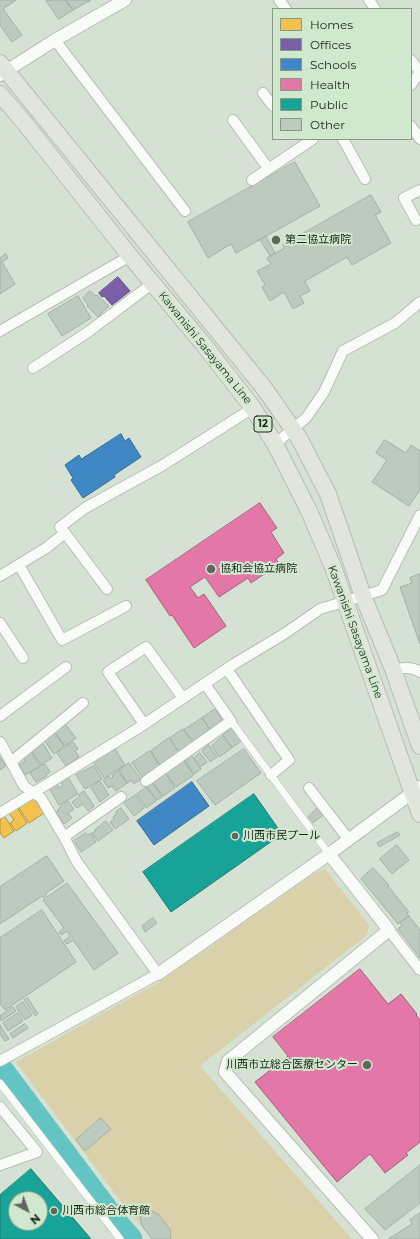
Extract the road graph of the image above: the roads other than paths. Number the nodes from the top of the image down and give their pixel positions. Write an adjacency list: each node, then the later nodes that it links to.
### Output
1 (125, 0): 4 (street)
2 (279, 0): 3 (street)
3 (285, 8)
4 (55, 40): 6 (street); 21 (street)
5 (412, 61): 7 (street)
6 (2, 70): 29 (main road, Kawanishi Sasayama Line / 12)
7 (420, 72): 8 (street)
8 (412, 84)
9 (263, 93): 11 (street)
10 (0, 94): 23 (main road, Kawanishi Sasayama Line / 12)
11 (272, 105)
12 (233, 120): 17 (street)
13 (412, 127): 14 (street)
14 (420, 139)
15 (344, 140): 18 (street)
16 (299, 142): 17 (street)
17 (268, 168): 19 (street)
18 (365, 179)
19 (252, 180)
20 (420, 190): 22 (street)
21 (185, 211)
22 (416, 220)
23 (130, 256): 24 (main road, Kawanishi Sasayama Line / 12); 26 (street)
24 (153, 283): 27 (street); 28 (main road, Kawanishi Sasayama Line / 12)
25 (420, 302): 29 (street)
26 (0, 331)
27 (33, 368)
28 (253, 408): 30 (main road, Kawanishi Sasayama Line / 12); 32 (street)
29 (292, 429): 30 (street); 36 (main road, Kawanishi Sasayama Line / 12)
30 (275, 444): 37 (main road, Kawanishi Sasayama Line / 12)
31 (420, 515): 36 (street)
32 (65, 533): 33 (street); 35 (street)
33 (19, 565): 34 (street); 38 (street)
34 (0, 576)
35 (107, 588)
36 (363, 596): 37 (street); 43 (main road, Kawanishi Sasayama Line / 12)
37 (345, 602): 42 (street); 57 (main road, Kawanishi Sasayama Line / 12)
38 (126, 606)
39 (0, 622): 40 (street)
40 (23, 658)
41 (66, 667): 48 (street)
42 (227, 669): 45 (street); 54 (street)
43 (392, 669): 44 (street); 52 (main road, Kawanishi Sasayama Line / 12)
44 (420, 672)
45 (205, 684): 46 (street); 49 (street)
46 (183, 698): 50 (street); 50 (street)
47 (83, 703): 53 (street)
48 (0, 716)
49 (231, 721): 54 (street); 55 (street)
50 (144, 724): 58 (street)
51 (1, 745): 53 (street)
52 (420, 746)
53 (11, 762): 58 (street)
54 (271, 775): 64 (street)
55 (146, 781)
56 (309, 788): 63 (street)
57 (416, 790): 61 (main road, Kawanishi Sasayama Line / 12); 63 (street)
58 (33, 792): 60 (street); 62 (street)
59 (121, 797): 62 (street)
60 (0, 813)
61 (420, 814)
62 (64, 837): 67 (street)
63 (349, 840): 64 (street)
64 (329, 854): 65 (street); 67 (street)
65 (389, 930): 66 (street); 73 (street)
66 (420, 970)
67 (158, 974): 68 (street)
68 (2, 1057)
69 (0, 1083): 72 (street)
70 (0, 1107): 71 (street)
71 (0, 1165)
72 (120, 1239)
73 (372, 1239)

